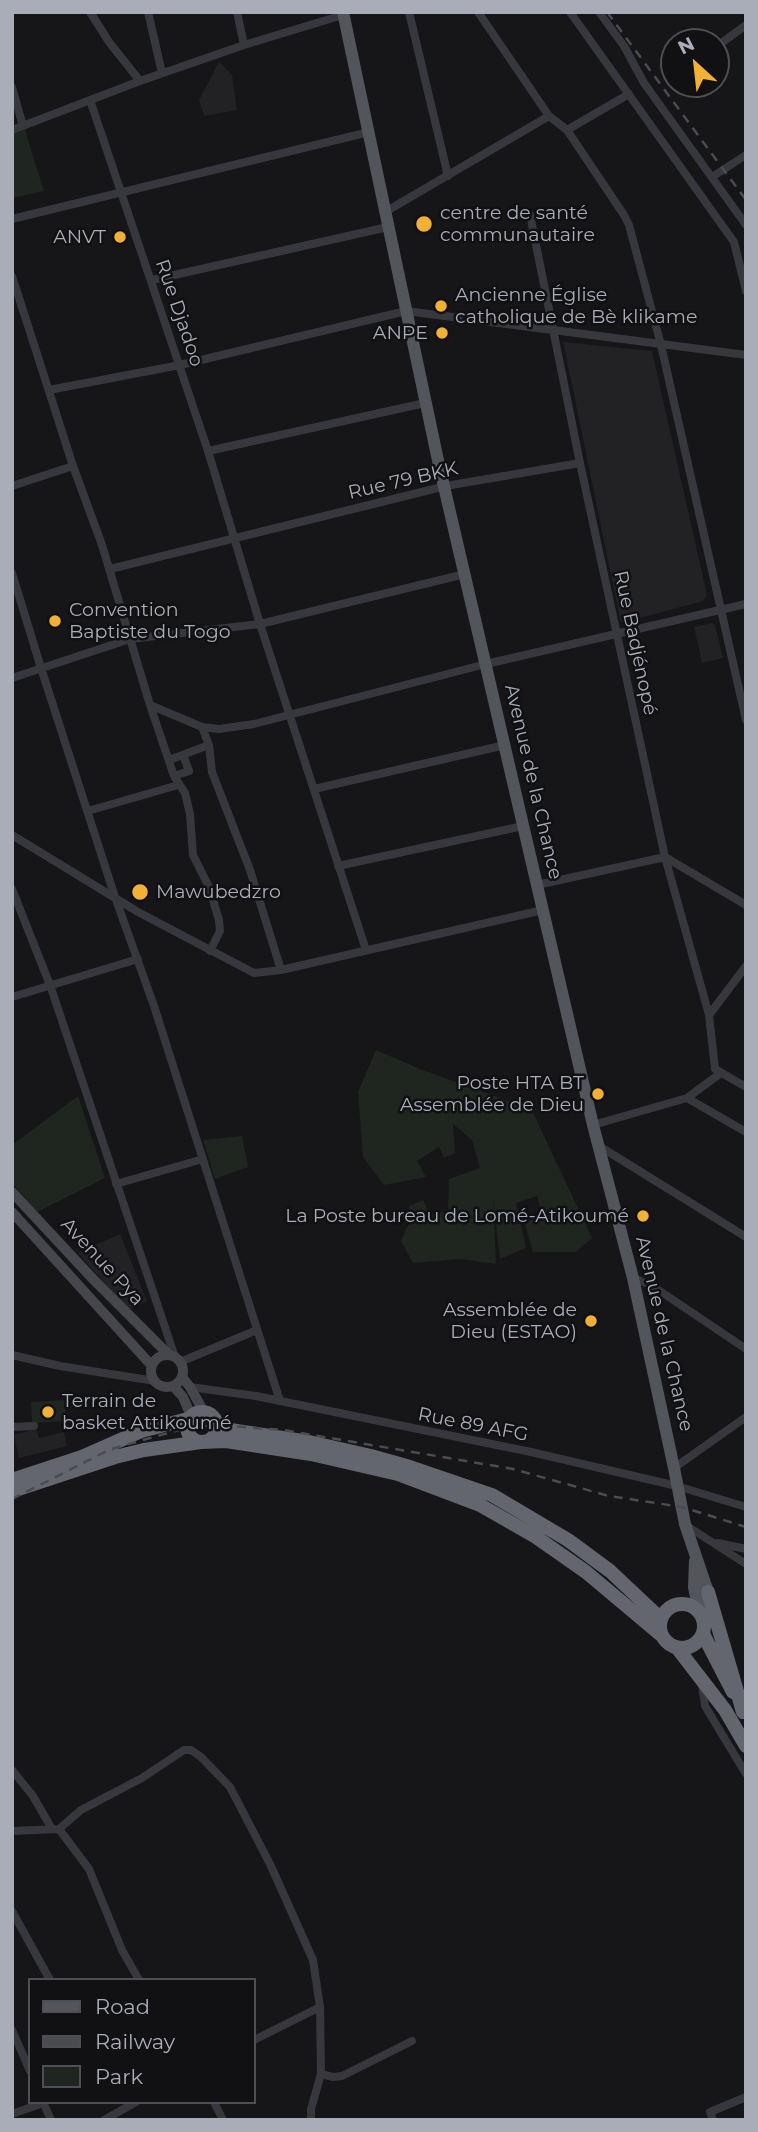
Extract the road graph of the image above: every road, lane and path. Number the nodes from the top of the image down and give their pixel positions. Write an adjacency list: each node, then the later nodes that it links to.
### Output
1 (90, 12): 13 (street)
2 (148, 12): 12 (street)
3 (237, 12): 11 (street)
4 (409, 12): 23 (street)
5 (478, 12): 17 (street)
6 (570, 12): 15 (street)
7 (599, 12): 24 (street)
8 (343, 13): 11 (street); 21 (main road, Avenue de la Chance)
9 (746, 25): 10 (street)
10 (730, 37)
11 (244, 45): 12 (street)
12 (162, 73): 13 (street)
13 (140, 81): 16 (street)
14 (12, 87): 18 (street)
15 (629, 94): 20 (street); 33 (street)
16 (90, 100): 18 (street); 25 (street, Rue Djadoo)
17 (549, 116): 20 (street); 23 (street)
18 (23, 126): 19 (street)
19 (12, 130)
20 (566, 130): 38 (street)
21 (369, 132): 25 (street); 26 (main road, Avenue de la Chance)
22 (746, 155): 24 (street)
23 (447, 176): 26 (street)
24 (712, 177): 29 (street)
25 (122, 193): 28 (street); 32 (street, Rue Djadoo)
26 (385, 212): 30 (main road, Avenue de la Chance)
27 (530, 215): 37 (street, Rue Badjénopé)
28 (12, 219)
29 (746, 225)
30 (388, 226): 32 (street); 35 (main road, Avenue de la Chance)
31 (12, 276): 34 (street)
32 (152, 280): 40 (street, Rue Djadoo)
33 (746, 291)
34 (20, 306): 36 (street); 41 (street)
35 (406, 311): 37 (street); 40 (street); 42 (main road, Avenue de la Chance)
36 (12, 316)
37 (554, 332): 38 (street); 44 (street, Rue Badjénopé)
38 (661, 345): 39 (street); 53 (street)
39 (746, 355)
40 (180, 365): 41 (street); 43 (street, Rue Djadoo)
41 (49, 390): 45 (street)
42 (425, 403): 43 (street); 47 (main road, Avenue de la Chance)
43 (208, 452): 48 (street, Rue Djadoo)
44 (580, 463): 47 (street, Rue 79 BKK); 55 (street, Rue Badjénopé)
45 (73, 466): 46 (street); 49 (street)
46 (12, 486)
47 (446, 486): 48 (street, Rue 79 BKK); 51 (main road, Avenue de la Chance)
48 (234, 537): 49 (street, Rue 79 BKK); 54 (street, Rue Djadoo)
49 (110, 569): 56 (street)
50 (12, 573): 58 (street)
51 (465, 574): 54 (street); 57 (main road, Avenue de la Chance)
52 (746, 604): 53 (street)
53 (720, 610): 55 (street); 62 (street)
54 (260, 624): 56 (street); 61 (street, Rue Djadoo)
55 (616, 634): 57 (street); 73 (street, Rue Badjénopé)
56 (130, 639): 58 (street); 60 (street)
57 (486, 664): 61 (street); 65 (main road, Avenue de la Chance)
58 (41, 668): 59 (street); 70 (street)
59 (12, 678)
60 (150, 705): 63 (street); 67 (street)
61 (290, 715): 63 (street); 69 (street, Rue Djadoo)
62 (746, 720)
63 (202, 727): 64 (street)
64 (209, 745): 66 (street); 84 (street)
65 (505, 745): 69 (street); 71 (main road, Avenue de la Chance)
66 (183, 755): 67 (street); 68 (street)
67 (169, 760): 68 (street)
68 (176, 780): 70 (street); 81 (street)
69 (314, 789): 74 (street, Rue Djadoo)
70 (88, 811): 77 (street)
71 (523, 826): 74 (street); 75 (main road, Avenue de la Chance)
72 (12, 835): 77 (street)
73 (665, 857): 75 (street); 78 (street); 87 (street, Rue Badjénopé)
74 (338, 866): 80 (street, Rue Djadoo)
75 (537, 885): 79 (main road, Avenue de la Chance)
76 (13, 894): 85 (street)
77 (115, 897): 81 (street); 82 (street)
78 (746, 905)
79 (543, 910): 80 (street); 91 (main road, Avenue de la Chance)
80 (366, 950): 84 (street)
81 (210, 951): 84 (street)
82 (138, 959): 85 (street); 94 (street)
83 (746, 966): 87 (street)
84 (281, 970)
85 (50, 985): 86 (street); 95 (street)
86 (12, 997)
87 (709, 1015): 88 (street, Rue Badjénopé)
88 (721, 1073): 89 (street); 90 (street)
89 (746, 1087)
90 (687, 1098): 91 (street); 92 (street)
91 (593, 1125): 93 (main road, Avenue de la Chance)
92 (746, 1132)
93 (599, 1146): 98 (street); 99 (main road, Avenue de la Chance)
94 (203, 1159): 95 (street); 100 (street)
95 (116, 1184): 103 (street)
96 (12, 1192): 103 (main road, Avenue Pya)
97 (12, 1212): 104 (main road, Avenue Pya)
98 (746, 1237)
99 (633, 1279): 101 (street); 115 (main road, Avenue de la Chance)
100 (257, 1330): 103 (street); 108 (street)
101 (746, 1349)
102 (12, 1355): 104 (street)
103 (175, 1358): 104 (main road); 105 (main road)
104 (153, 1372): 106 (main road)
105 (182, 1377): 106 (main road); 107 (main road)
106 (173, 1386): 109 (main road)
107 (190, 1387): 108 (street, Rue 89 AFG); 109 (main road)
108 (280, 1401): 117 (street, Rue 89 AFG)
109 (194, 1416): 113 (highway); 114 (highway); 116 (highway)
110 (746, 1417): 115 (street)
111 (34, 1426): 112 (street)
112 (12, 1427)
113 (217, 1428): 114 (highway); 127 (highway)
114 (201, 1442): 118 (highway); 128 (highway)
115 (674, 1468): 117 (main road, Avenue de la Chance)
116 (12, 1480)
117 (677, 1486): 119 (street, Rue 89 AFG); 120 (main road, Avenue de la Chance)
118 (12, 1491)
119 (746, 1507)
120 (685, 1524): 121 (street); 123 (main road, Avenue de la Chance)
121 (713, 1542): 122 (street); 124 (street)
122 (746, 1549)
123 (696, 1558): 125 (main road, Avenue de la Chance); 126 (main road, Avenue de la Chance)
124 (746, 1564)
125 (708, 1592): 126 (main road); 132 (highway)
126 (701, 1615): 127 (highway); 129 (highway)
127 (660, 1618): 128 (highway)
128 (661, 1634): 130 (highway)
129 (703, 1634): 130 (highway); 132 (highway)
130 (678, 1649): 131 (highway)
131 (702, 1681): 133 (highway); 135 (street)
132 (744, 1715)
133 (746, 1746)
134 (12, 1770): 136 (street)
135 (746, 1774)
136 (55, 1829): 137 (street); 140 (street); 141 (street)
137 (12, 1831)
138 (12, 1911): 139 (street)
139 (49, 1978)
140 (138, 1978)
141 (320, 2007): 143 (street); 146 (street)
142 (12, 2030): 145 (street)
143 (256, 2039)
144 (412, 2040): 146 (street)
145 (28, 2061)
146 (321, 2074): 157 (street)
147 (746, 2097): 153 (street)
148 (40, 2104): 152 (street)
149 (43, 2104): 154 (street)
150 (132, 2104): 155 (street)
151 (215, 2104): 156 (street)
152 (12, 2114)
153 (712, 2116)
154 (51, 2120)
155 (104, 2120)
156 (223, 2120)
157 (311, 2120)

